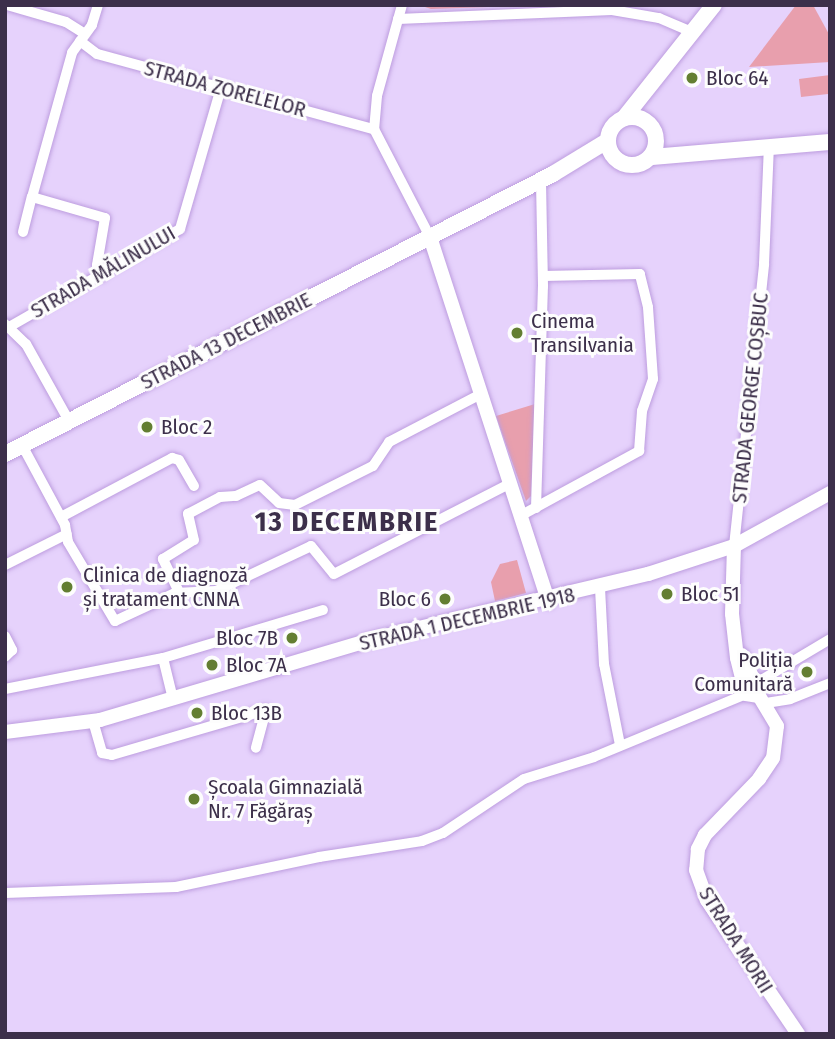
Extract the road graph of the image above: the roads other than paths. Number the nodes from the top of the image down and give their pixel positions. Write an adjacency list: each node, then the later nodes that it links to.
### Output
1 (8, 5): 7 (street, STRADA ZORELELOR)
2 (98, 5): 7 (street)
3 (402, 5): 5 (street)
4 (714, 5): 6 (main road)
5 (398, 19): 6 (street); 10 (street)
6 (692, 32): 9 (main road)
7 (82, 38): 8 (street, STRADA ZORELELOR); 20 (street)
8 (221, 88): 10 (street, STRADA ZORELELOR); 23 (street, STRADA MĂLINULUI)
9 (632, 118): 11 (main road); 12 (main road)
10 (374, 129): 22 (street)
11 (657, 138): 15 (main road); 16 (main road)
12 (607, 141): 17 (main road, STRADA 13 DECEMBRIE); 18 (main road)
13 (830, 142): 14 (main road)
14 (769, 148): 15 (main road); 37 (street, STRADA GEORGE COȘBUC)
15 (690, 154): 16 (main road)
16 (651, 157): 18 (main road)
17 (579, 160): 18 (main road); 19 (main road, STRADA 13 DECEMBRIE)
18 (618, 161)
19 (541, 181): 22 (main road, STRADA 13 DECEMBRIE); 24 (street)
20 (32, 197): 21 (street); 23 (street)
21 (23, 232)
22 (430, 237): 26 (street); 27 (main road, STRADA 13 DECEMBRIE)
23 (101, 276): 25 (street, STRADA MĂLINULUI)
24 (543, 276): 33 (street); 33 (street)
25 (7, 326): 27 (street)
26 (481, 394): 30 (street); 40 (street)
27 (69, 421): 28 (main road, STRADA 13 DECEMBRIE)
28 (22, 445): 29 (main road, STRADA 13 DECEMBRIE); 35 (street)
29 (5, 454)
30 (509, 484): 34 (street); 40 (street)
31 (194, 486): 35 (street)
32 (830, 493): 37 (street, STRADA 1 DECEMBRIE 1918)
33 (536, 508): 34 (street)
34 (520, 516): 41 (street)
35 (61, 517): 36 (street)
36 (67, 534): 38 (street); 40 (street)
37 (734, 547): 39 (street, STRADA 1 DECEMBRIE 1918); 49 (street, STRADA GEORGE COȘBUC)
38 (5, 565)
39 (600, 588): 41 (street, STRADA 1 DECEMBRIE 1918); 53 (street)
40 (179, 592)
41 (548, 601): 50 (street, STRADA 1 DECEMBRIE 1918)
42 (323, 610): 46 (street)
43 (5, 636): 45 (street)
44 (830, 639): 49 (street)
45 (5, 657)
46 (163, 657): 48 (street); 50 (street)
47 (830, 683): 49 (street)
48 (5, 689)
49 (755, 691): 53 (street); 56 (street, STRADA MORII)
50 (173, 699): 51 (street, STRADA 1 DECEMBRIE 1918)
51 (93, 721): 52 (street, STRADA 1 DECEMBRIE 1918); 54 (street)
52 (5, 732)
53 (620, 746): 55 (street)
54 (256, 748)
55 (5, 893)
56 (798, 1034)

